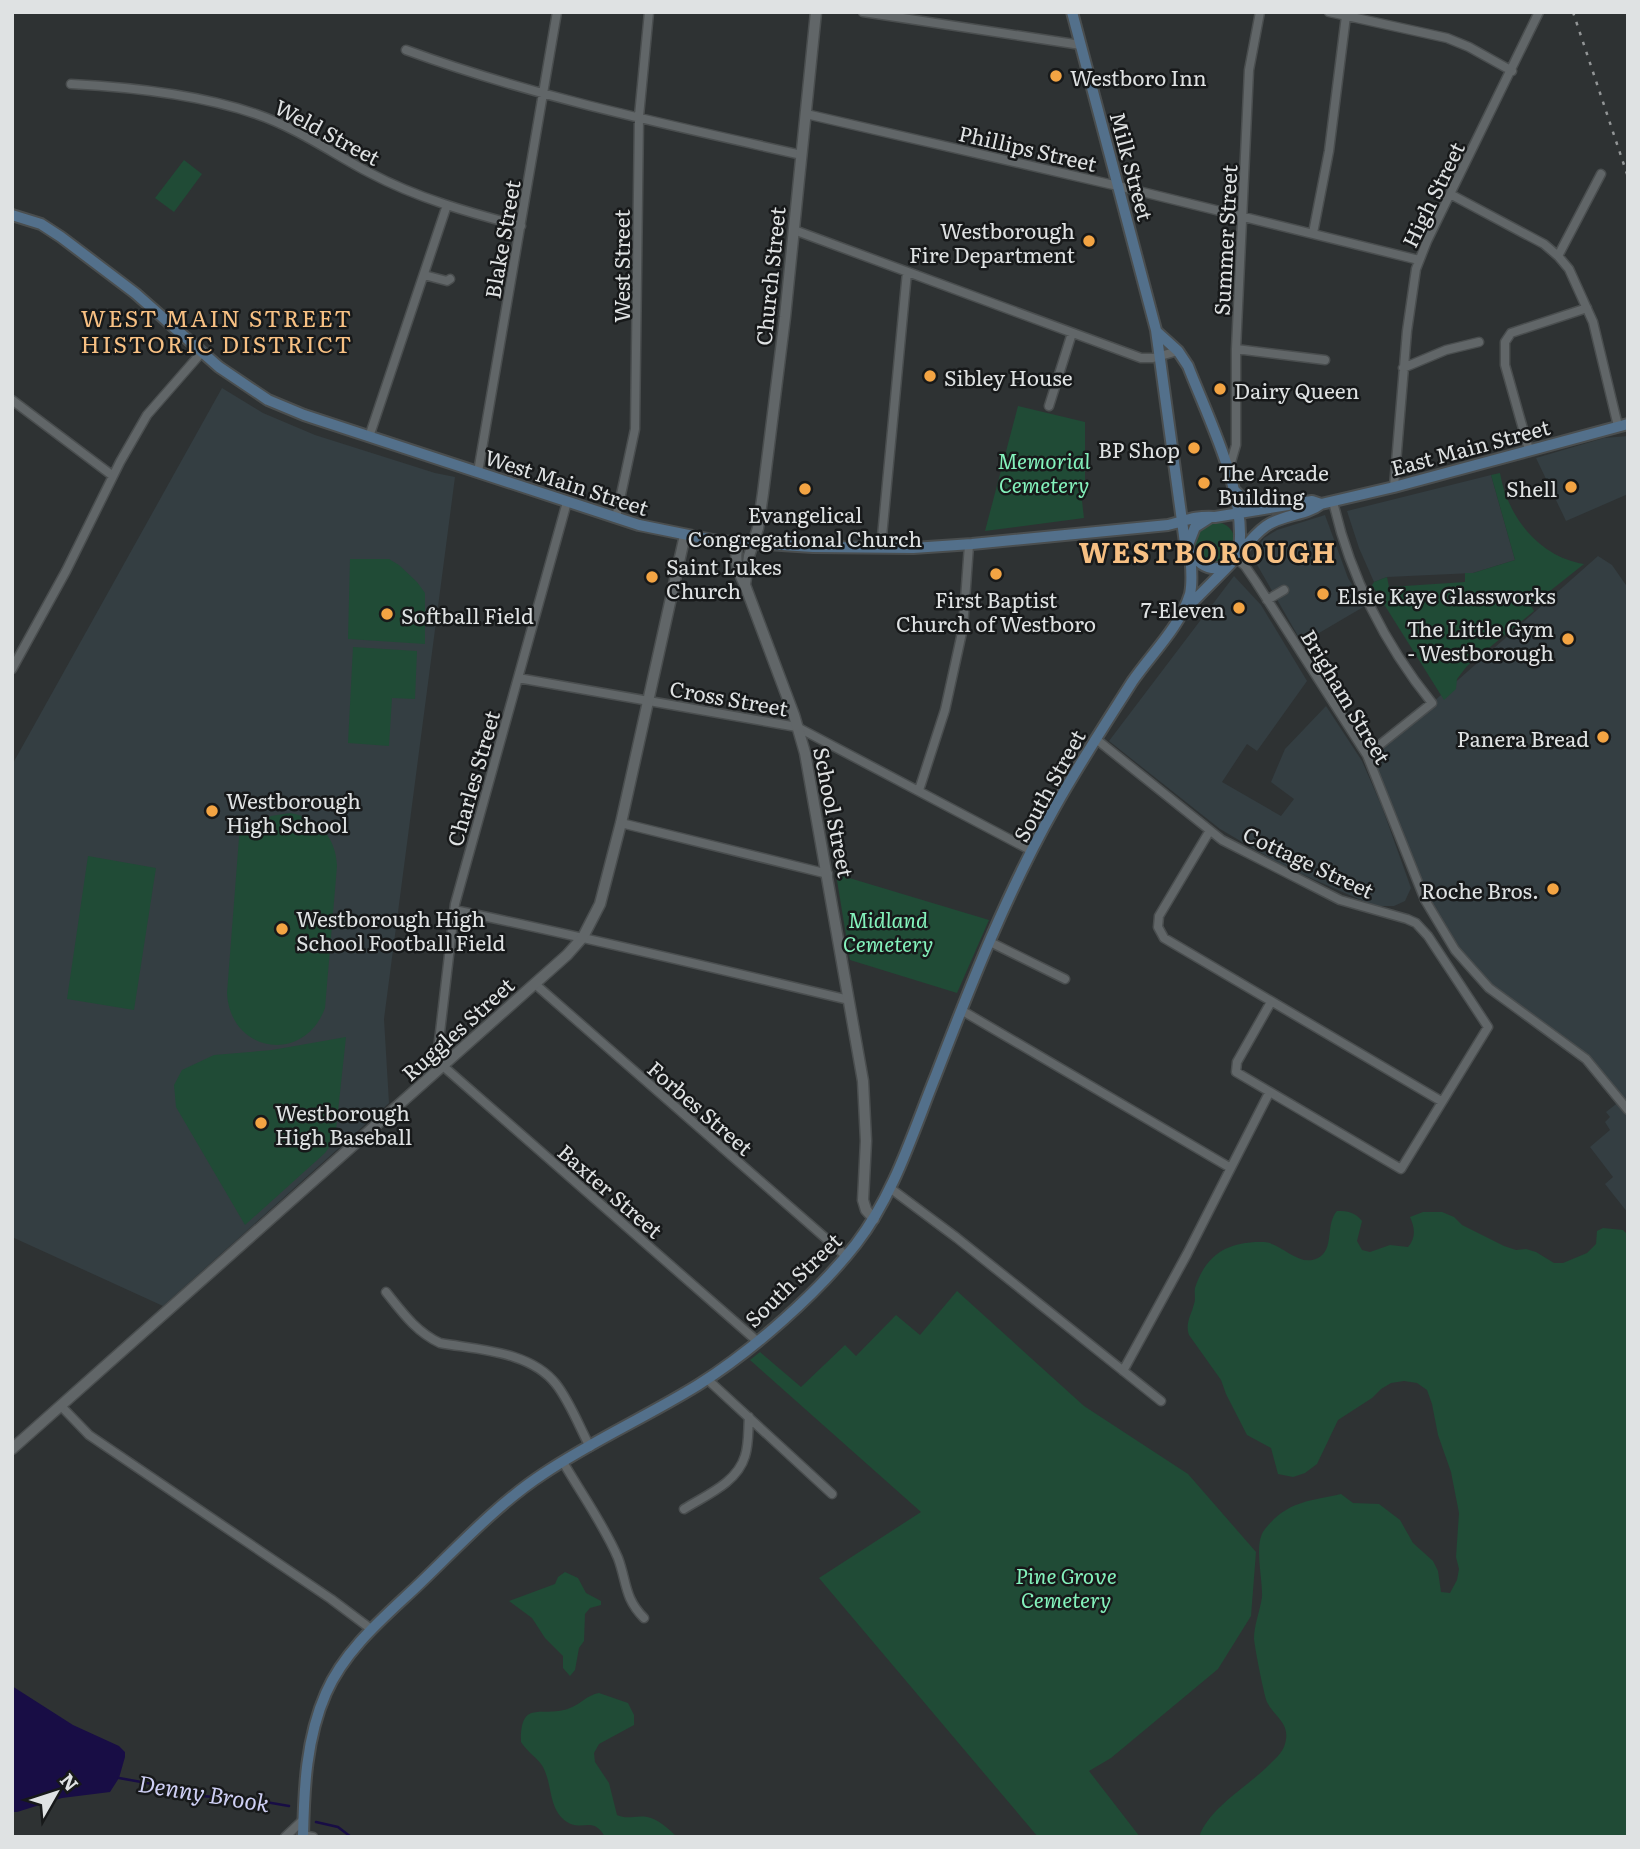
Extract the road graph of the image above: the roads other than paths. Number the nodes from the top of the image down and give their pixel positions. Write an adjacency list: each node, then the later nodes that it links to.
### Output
1 (557, 12): 14 (street, Blake Street)
2 (649, 12): 16 (street, West Street)
3 (816, 12): 15 (street, Church Street)
4 (863, 12): 10 (street)
5 (1072, 12): 10 (main road, Milk Street)
6 (1260, 12): 23 (street, Summer Street)
7 (1329, 12): 9 (street)
8 (1539, 12): 12 (street, High Street)
9 (1346, 16): 12 (street); 26 (street)
10 (1081, 45): 19 (main road, Milk Street)
11 (405, 50): 14 (street)
12 (1512, 71): 20 (street, High Street)
13 (71, 84): 21 (street, Weld Street)
14 (543, 94): 16 (street); 24 (street, Blake Street)
15 (806, 114): 17 (street, Church Street); 19 (street, Phillips Street)
16 (639, 116): 17 (street); 58 (street, West Street)
17 (802, 156): 25 (street, Church Street)
18 (1601, 174): 27 (street)
19 (1118, 186): 23 (street, Phillips Street); 33 (main road, Milk Street)
20 (1450, 194): 27 (street); 28 (street, High Street)
21 (447, 205): 24 (street, Weld Street); 30 (street)
22 (12, 215): 38 (main road, West Main Street)
23 (1242, 216): 26 (street, Phillips Street); 36 (street, Summer Street)
24 (521, 226): 48 (street, Blake Street)
25 (794, 230): 29 (street); 64 (street, Church Street)
26 (1313, 233): 28 (street, Phillips Street)
27 (1559, 256): 32 (street)
28 (1419, 260): 41 (street, High Street)
29 (907, 272): 34 (street); 66 (street)
30 (424, 275): 31 (street); 45 (street)
31 (450, 279)
32 (1587, 308): 44 (street); 46 (street)
33 (1156, 330): 37 (main road); 39 (main road, Milk Street)
34 (1072, 332): 39 (street); 43 (street)
35 (1479, 342): 41 (street)
36 (1236, 349): 40 (street); 47 (street, Summer Street)
37 (1178, 351): 39 (street); 47 (main road)
38 (202, 352): 45 (main road, West Main Street); 49 (street)
39 (1160, 357): 59 (main road, Milk Street)
40 (1325, 360)
41 (1404, 368): 50 (street, High Street)
42 (12, 400): 49 (street)
43 (1049, 406)
44 (1623, 425): 46 (main road, East Main Street)
45 (369, 437): 48 (main road, West Main Street)
46 (1530, 450): 50 (main road, East Main Street)
47 (1228, 470): 51 (main road)
48 (478, 472): 53 (main road, West Main Street)
49 (113, 476): 73 (street)
50 (1394, 487): 52 (main road, East Main Street)
51 (1233, 488): 55 (main road); 56 (main road)
52 (1333, 501): 54 (main road, East Main Street); 78 (street)
53 (567, 502): 58 (main road, West Main Street); 74 (street, Charles Street)
54 (1321, 504): 55 (main road, East Main Street); 60 (main road, East Main Street)
55 (1266, 508): 56 (main road, East Main Street)
56 (1237, 514): 57 (main road, East Main Street); 61 (main road)
57 (1213, 517): 59 (main road, West Main Street); 61 (main road); 67 (main road)
58 (616, 518): 62 (main road, West Main Street)
59 (1178, 523): 65 (main road, West Main Street); 67 (main road, Milk Street)
60 (1263, 528): 68 (main road, South Street)
61 (1239, 533): 68 (main road)
62 (685, 535): 63 (main road, West Main Street); 75 (street, Ruggles Street)
63 (738, 542): 64 (main road, West Main Street); 69 (street, School Street)
64 (753, 543): 66 (main road, West Main Street); 69 (street, School Street)
65 (969, 545): 66 (main road, West Main Street); 79 (street)
66 (881, 547)
67 (1189, 550): 68 (main road); 72 (main road, South Street)
68 (1234, 559): 71 (street, Brigham Street); 72 (main road, South Street)
69 (745, 585): 76 (street, School Street)
70 (1284, 590): 71 (street)
71 (1266, 600): 78 (street, Brigham Street)
72 (1178, 618): 77 (main road, South Street)
73 (12, 669)
74 (518, 678): 75 (street, Cross Street); 84 (street, Charles Street)
75 (647, 701): 76 (street, Cross Street); 80 (street, Ruggles Street)
76 (797, 727): 79 (street, Cross Street); 83 (street, School Street)
77 (1096, 739): 81 (street, Cottage Street); 82 (main road, South Street)
78 (1367, 755): 95 (street, Brigham Street)
79 (919, 790): 82 (street, Cross Street)
80 (621, 823): 83 (street); 85 (street, Ruggles Street)
81 (1209, 832): 90 (street); 94 (street, Cottage Street)
82 (1032, 851): 86 (main road, South Street)
83 (828, 874): 89 (street, School Street)
84 (454, 909): 85 (street); 92 (street, Charles Street)
85 (583, 937): 88 (street, Ruggles Street); 89 (street)
86 (990, 942): 87 (street); 91 (main road, South Street)
87 (1065, 979)
88 (535, 984): 92 (street, Ruggles Street); 99 (street, Forbes Street)
89 (849, 1000): 98 (street, School Street)
90 (1271, 1002): 93 (street); 94 (street)
91 (961, 1010): 96 (street); 97 (main road, South Street)
92 (443, 1066): 101 (street, Baxter Street); 105 (street, Ruggles Street)
93 (1269, 1093): 94 (street); 96 (street)
94 (1441, 1101)
95 (1628, 1110)
96 (1229, 1167): 102 (street)
97 (890, 1188): 98 (main road, South Street); 102 (street)
98 (874, 1219): 99 (main road, South Street)
99 (846, 1256): 101 (main road, South Street)
100 (386, 1292): 107 (street)
101 (757, 1341): 103 (main road, South Street)
102 (1123, 1371): 104 (street)
103 (707, 1379): 106 (street); 107 (main road, South Street)
104 (1161, 1401)
105 (61, 1406): 108 (street, Ruggles Street); 113 (street)
106 (749, 1417): 110 (street); 111 (street)
107 (590, 1447): 109 (main road, South Street)
108 (12, 1449)
109 (563, 1462): 112 (street); 113 (main road, South Street)
110 (832, 1494)
111 (684, 1509)
112 (644, 1618)
113 (371, 1629): 114 (main road, South Street)
114 (303, 1820): 115 (main road, South Street); 116 (street)
115 (306, 1836)
116 (285, 1837)

